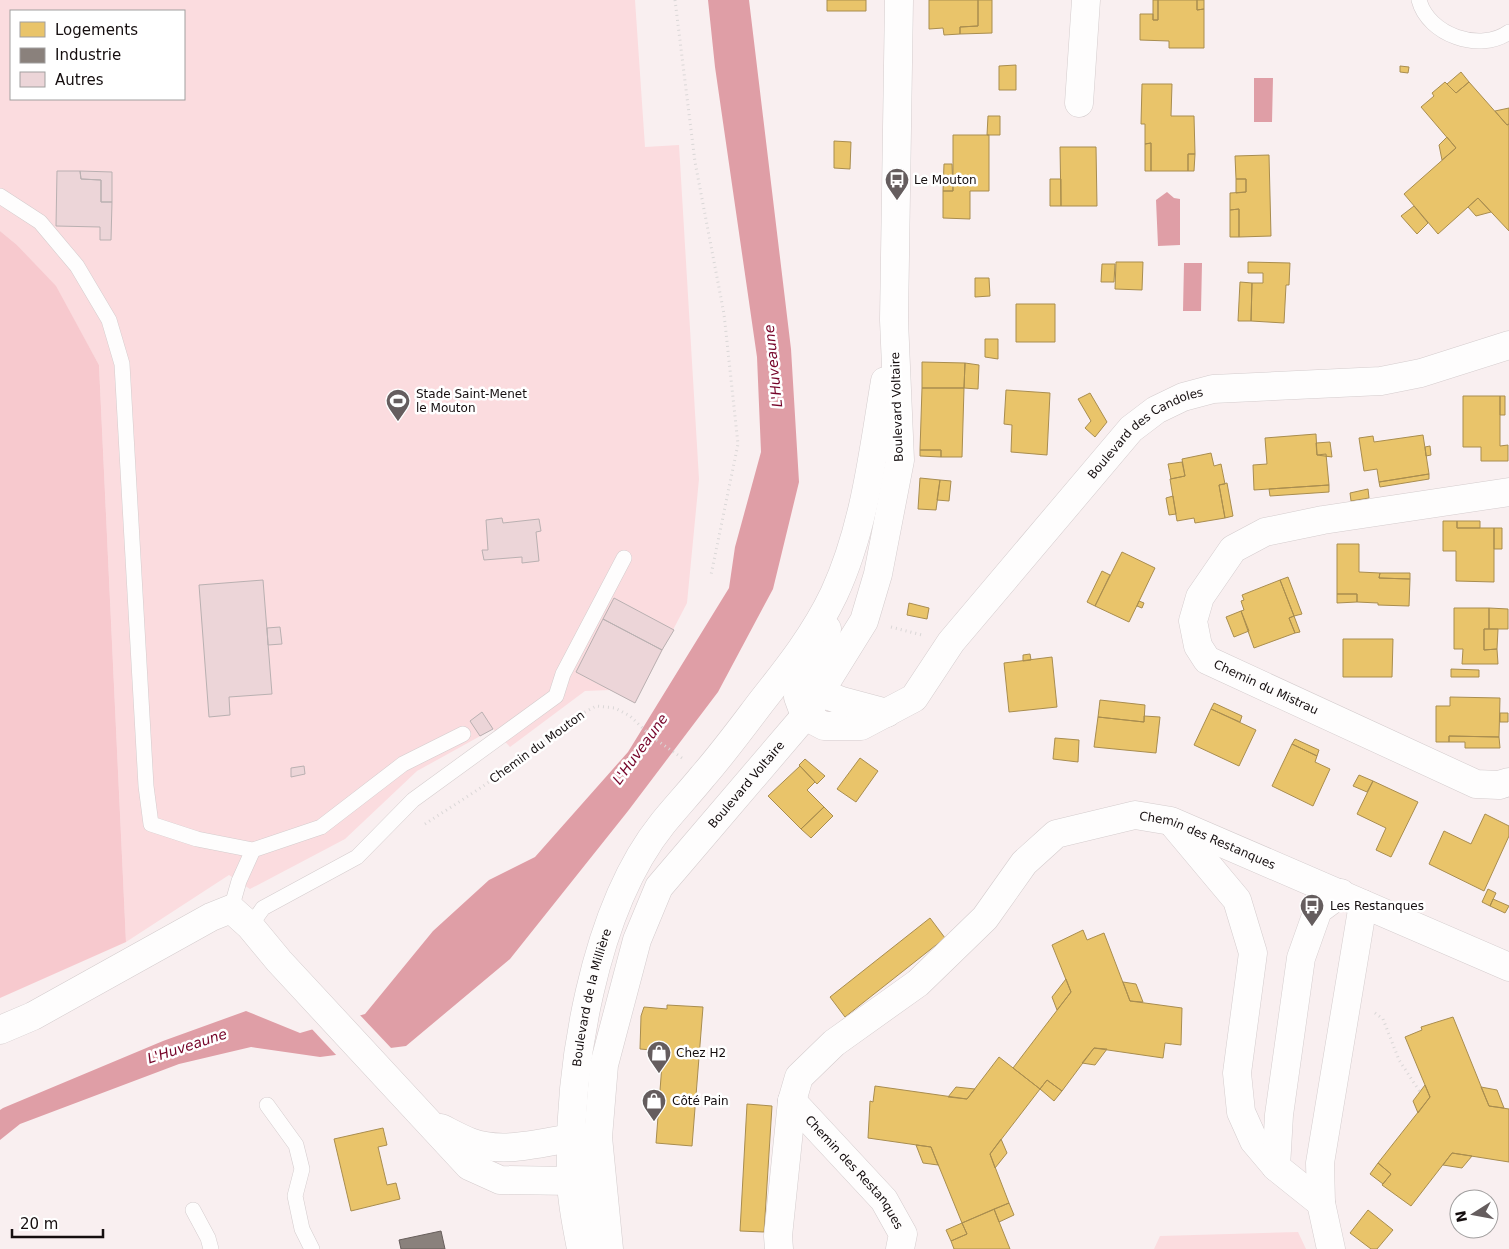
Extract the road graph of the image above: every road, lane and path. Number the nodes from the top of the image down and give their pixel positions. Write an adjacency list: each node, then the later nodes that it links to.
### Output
1 (675, 0): 13 (path)
2 (899, 0): 8 (street, Boulevard Voltaire)
3 (1086, 0): 6 (street)
4 (1420, 0): 5 (lane)
5 (1509, 32)
6 (1078, 102)
7 (0, 196): 24 (lane)
8 (894, 320): 11 (street, Boulevard Voltaire); 16 (street, Boulevard Voltaire)
9 (1509, 345): 16 (street, Boulevard des Candoles)
10 (1509, 492): 21 (street, Chemin du Mistrau)
11 (850, 548): 16 (street); 17 (street, Boulevard Voltaire)
12 (624, 558): 23 (lane)
13 (711, 575)
14 (887, 626): 15 (path)
15 (930, 637)
16 (808, 702): 17 (street); 34 (street, Boulevard Voltaire)
17 (761, 703): 20 (street, Boulevard Voltaire)
18 (463, 734): 24 (lane)
19 (681, 757): 23 (path, Chemin du Mouton)
20 (704, 776): 35 (street, Boulevard de la Millière)
21 (1509, 782)
22 (1170, 821): 25 (street, Chemin des Restanques); 31 (street, Chemin des Restanques); 36 (street)
23 (389, 824): 26 (lane)
24 (253, 850): 26 (lane)
25 (1352, 898): 27 (street, Chemin des Restanques); 36 (street); 37 (street)
26 (241, 918): 29 (street); 33 (street)
27 (1509, 967)
28 (1370, 1010): 30 (path)
29 (0, 1030)
30 (1420, 1092)
31 (792, 1101): 44 (street, Chemin des Restanques); 45 (street, Chemin des Restanques)
32 (267, 1105): 40 (lane)
33 (433, 1124): 35 (street); 35 (street)
34 (598, 1137): 35 (street); 43 (street, Boulevard Voltaire)
35 (575, 1160): 41 (street, Boulevard de la Millière); 42 (street)
36 (1276, 1167): 37 (street)
37 (1321, 1203): 46 (street)
38 (193, 1210): 39 (lane)
39 (211, 1249)
40 (312, 1249)
41 (580, 1249)
42 (604, 1249)
43 (609, 1249)
44 (779, 1249)
45 (900, 1249)
46 (1331, 1249)

